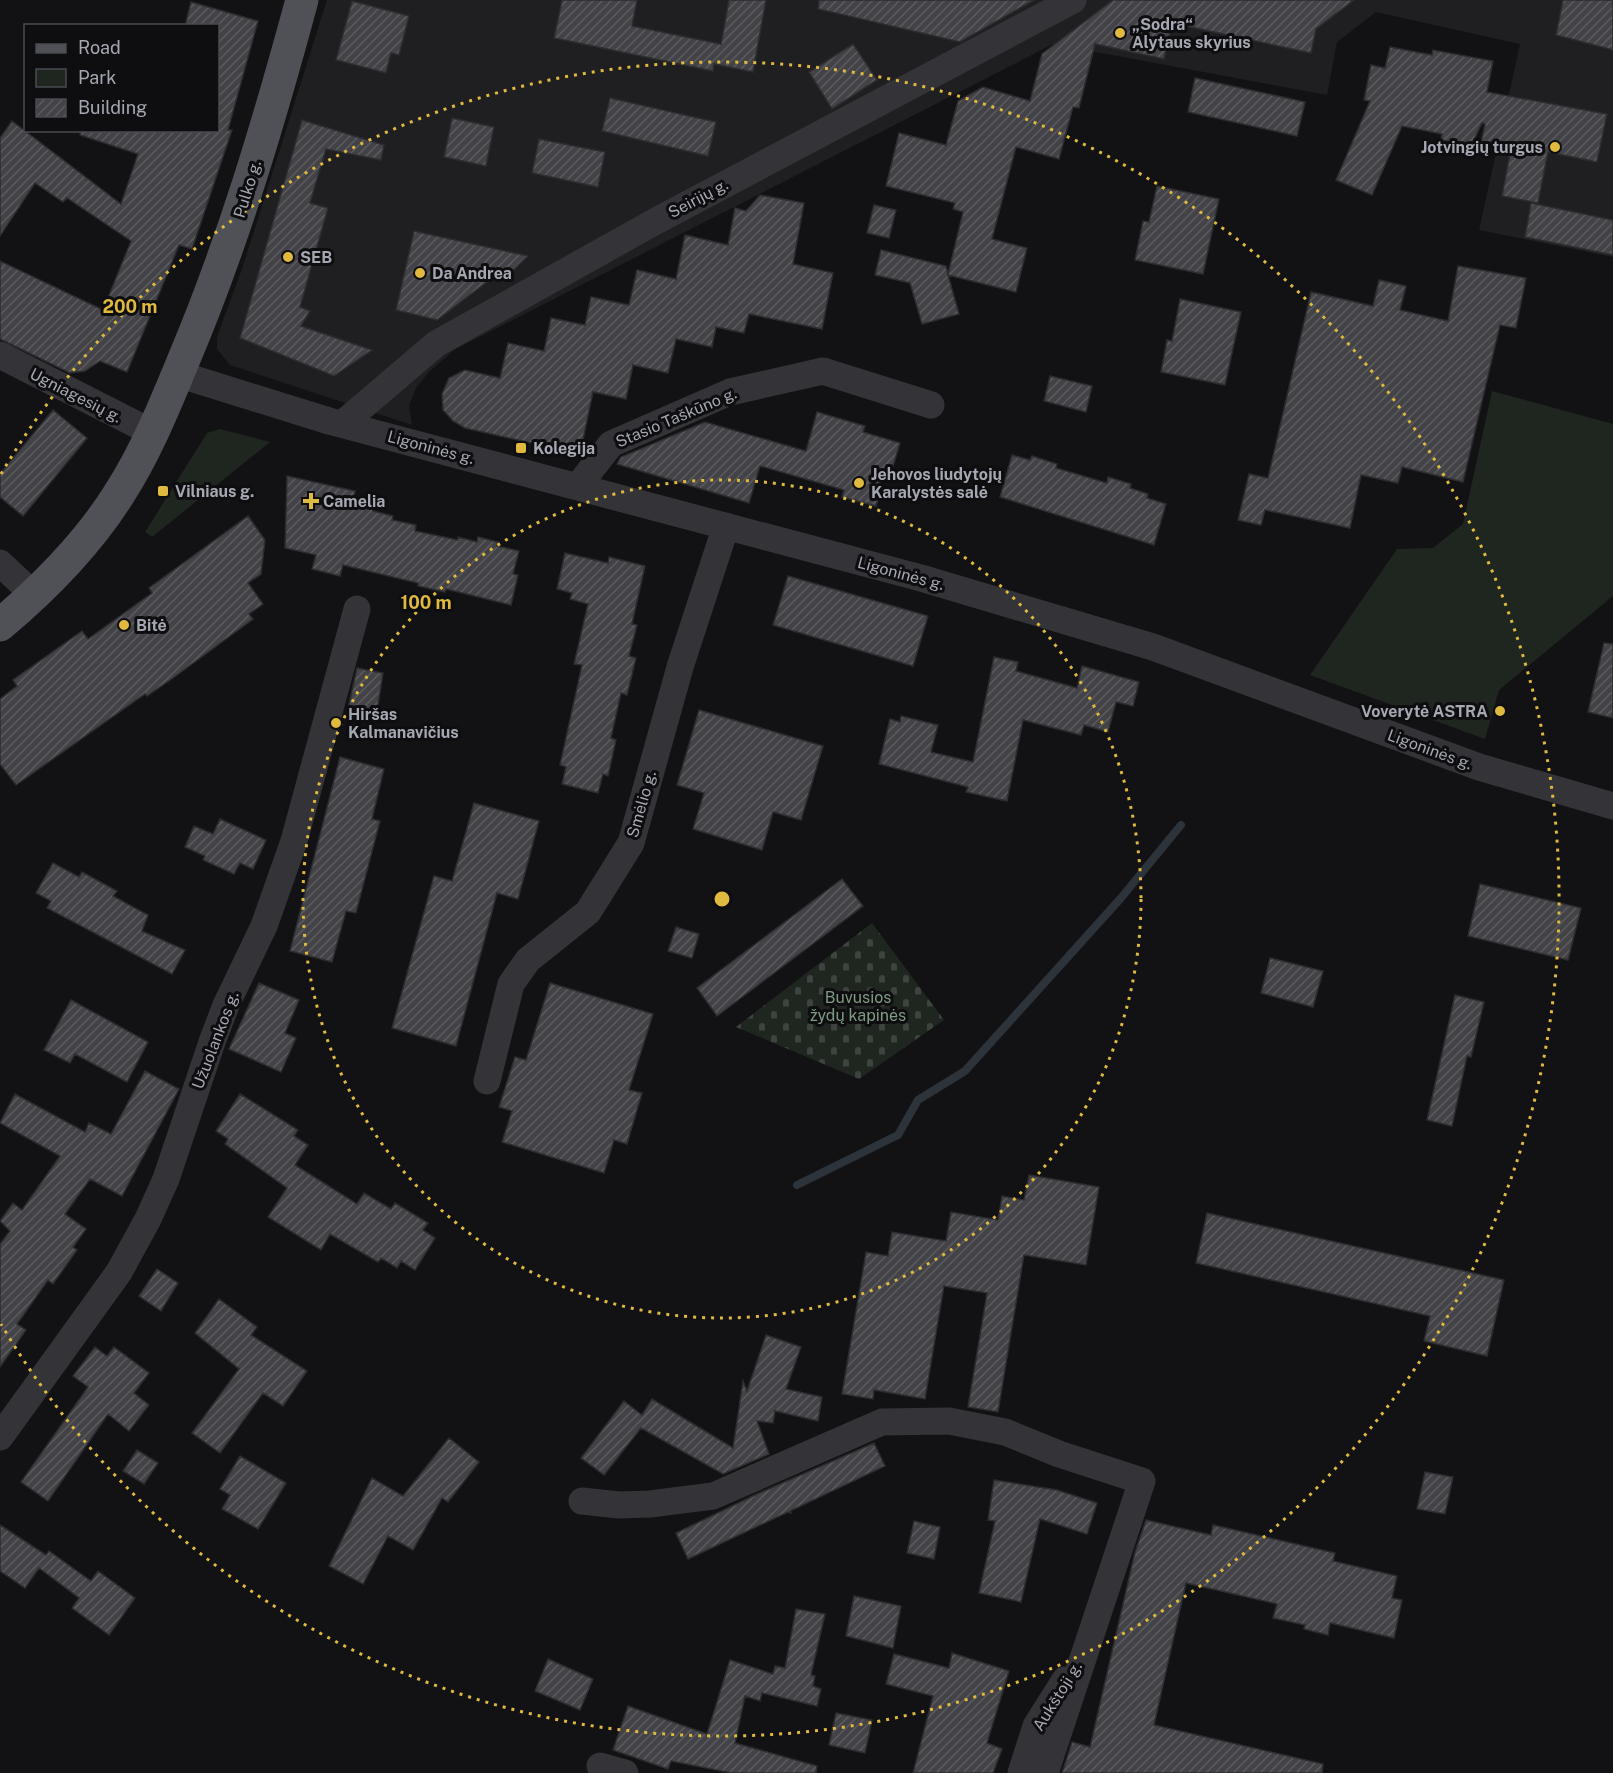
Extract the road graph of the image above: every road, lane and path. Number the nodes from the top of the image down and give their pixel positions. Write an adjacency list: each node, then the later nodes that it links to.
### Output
1 (302, 0): 4 (main road, Pulko g.)
2 (1073, 0): 6 (street, Seirijų g.)
3 (0, 355): 7 (street, Ugniagesių g.)
4 (178, 374): 6 (street, Ligoninės g.); 7 (main road)
5 (931, 405): 8 (street, Stasio Taškūno g.)
6 (342, 424): 8 (street, Ligoninės g.)
7 (153, 433): 11 (main road)
8 (578, 486): 9 (street, Ligoninės g.)
9 (726, 526): 14 (street, Ligoninės g.); 15 (street, Smėlio g.)
10 (0, 563): 11 (street)
11 (35, 596): 13 (main road)
12 (357, 609): 16 (street, Užuolankos g.)
13 (0, 625)
14 (1613, 806)
15 (487, 1081)
16 (0, 1437)
17 (582, 1501): 18 (street)
18 (1083, 1654): 19 (street, Aukštoji g.); 20 (street)
19 (1021, 1773)
20 (1045, 1773)

